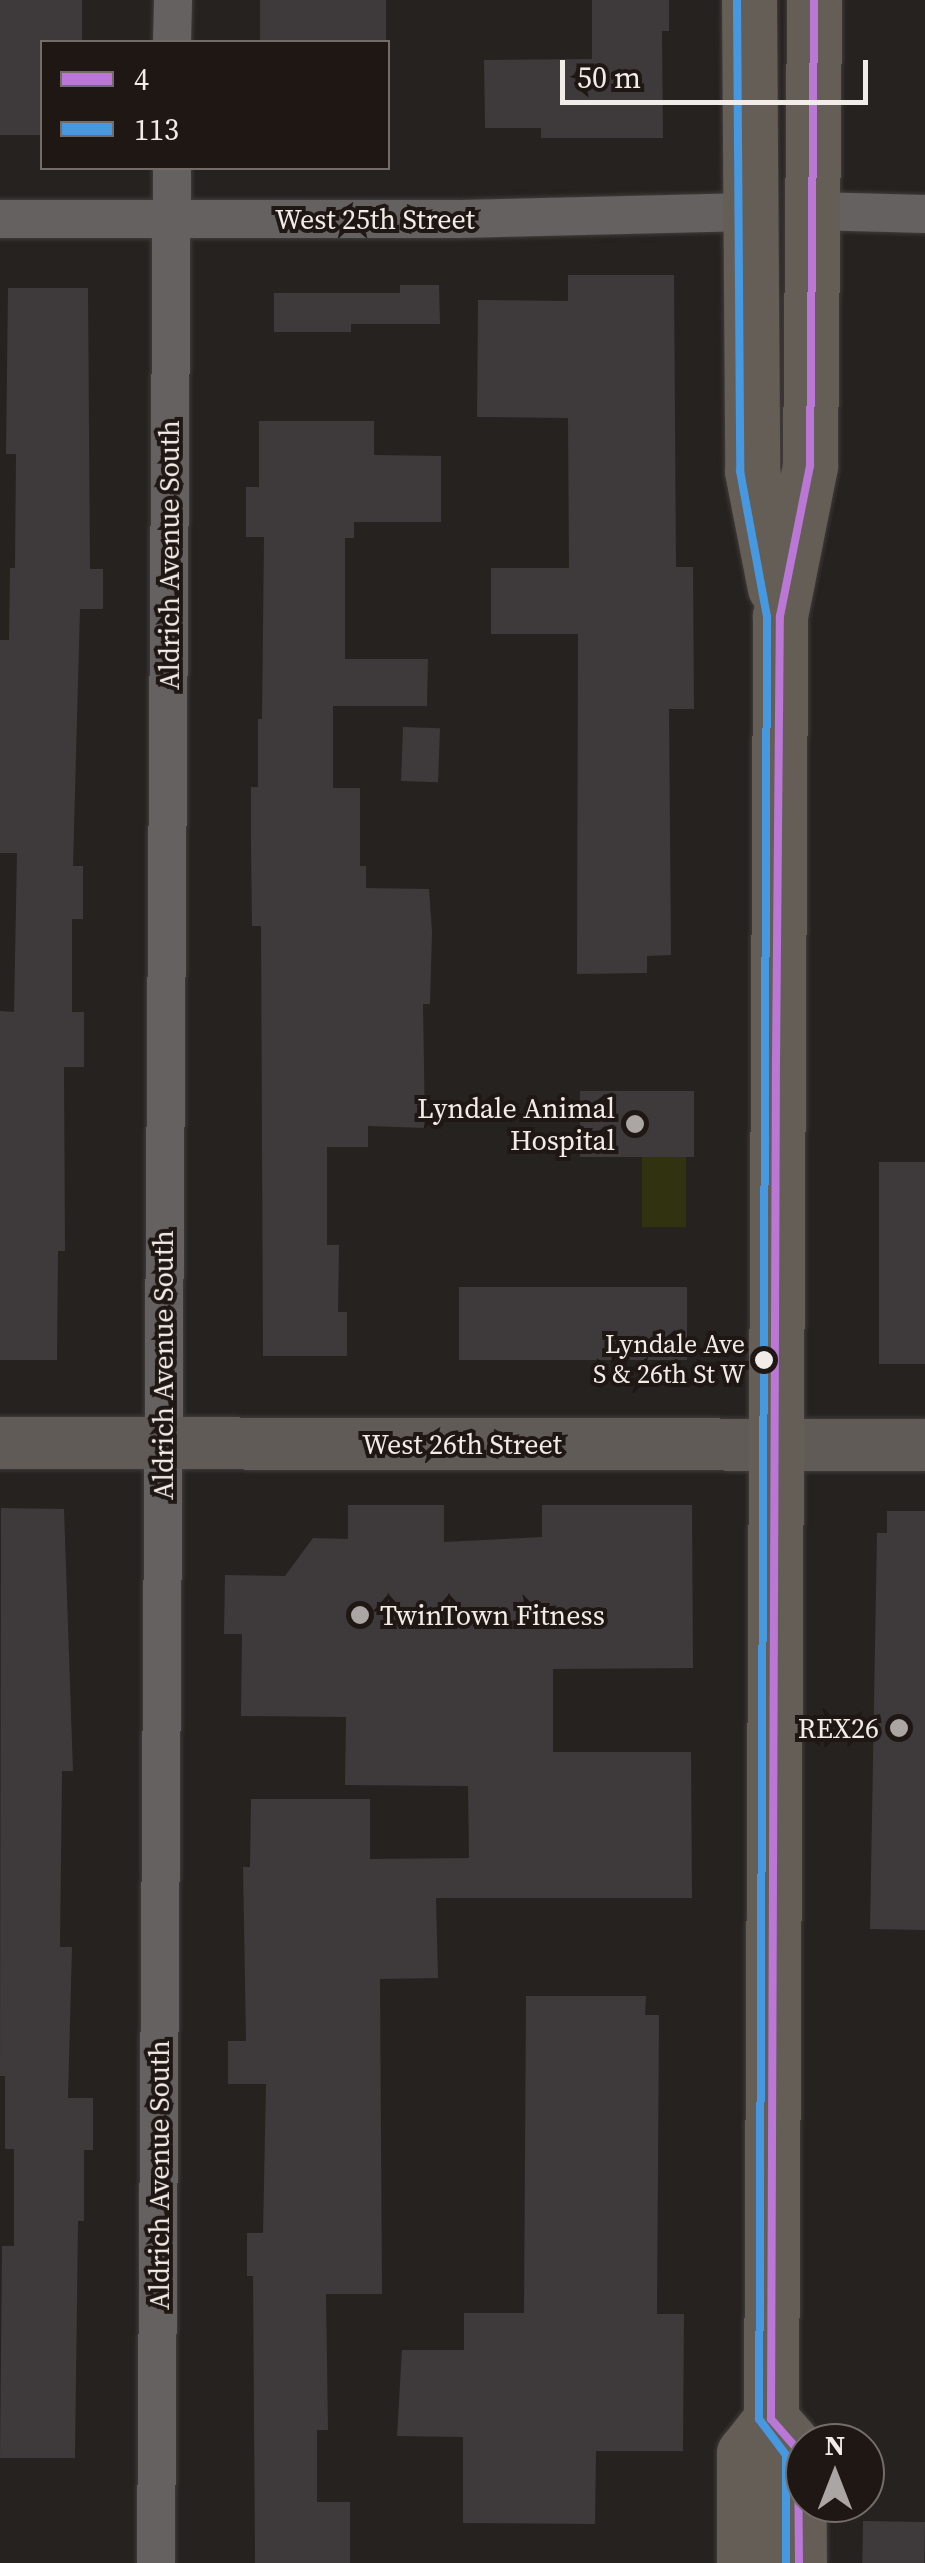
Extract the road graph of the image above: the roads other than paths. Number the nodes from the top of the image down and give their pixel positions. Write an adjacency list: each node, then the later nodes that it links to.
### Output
1 (172, 0): 4 (street)
2 (749, 0): 7 (main road)
3 (814, 0): 6 (main road)
4 (172, 40)
5 (172, 170): 10 (street, Aldrich Avenue South)
6 (813, 211): 8 (street); 11 (main road)
7 (750, 212): 10 (street, West 25th Street); 11 (main road)
8 (925, 214)
9 (0, 219): 10 (street, West 25th Street)
10 (172, 219): 13 (street, Aldrich Avenue South)
11 (780, 616): 14 (main road)
12 (0, 1443): 13 (street, West 26th Street)
13 (164, 1444): 14 (street, West 26th Street); 17 (street, Aldrich Avenue South)
14 (777, 1445): 15 (street, West 26th Street); 16 (main road)
15 (925, 1445)
16 (771, 2418): 18 (main road); 19 (main road)
17 (156, 2563)
18 (744, 2563)
19 (799, 2563)

